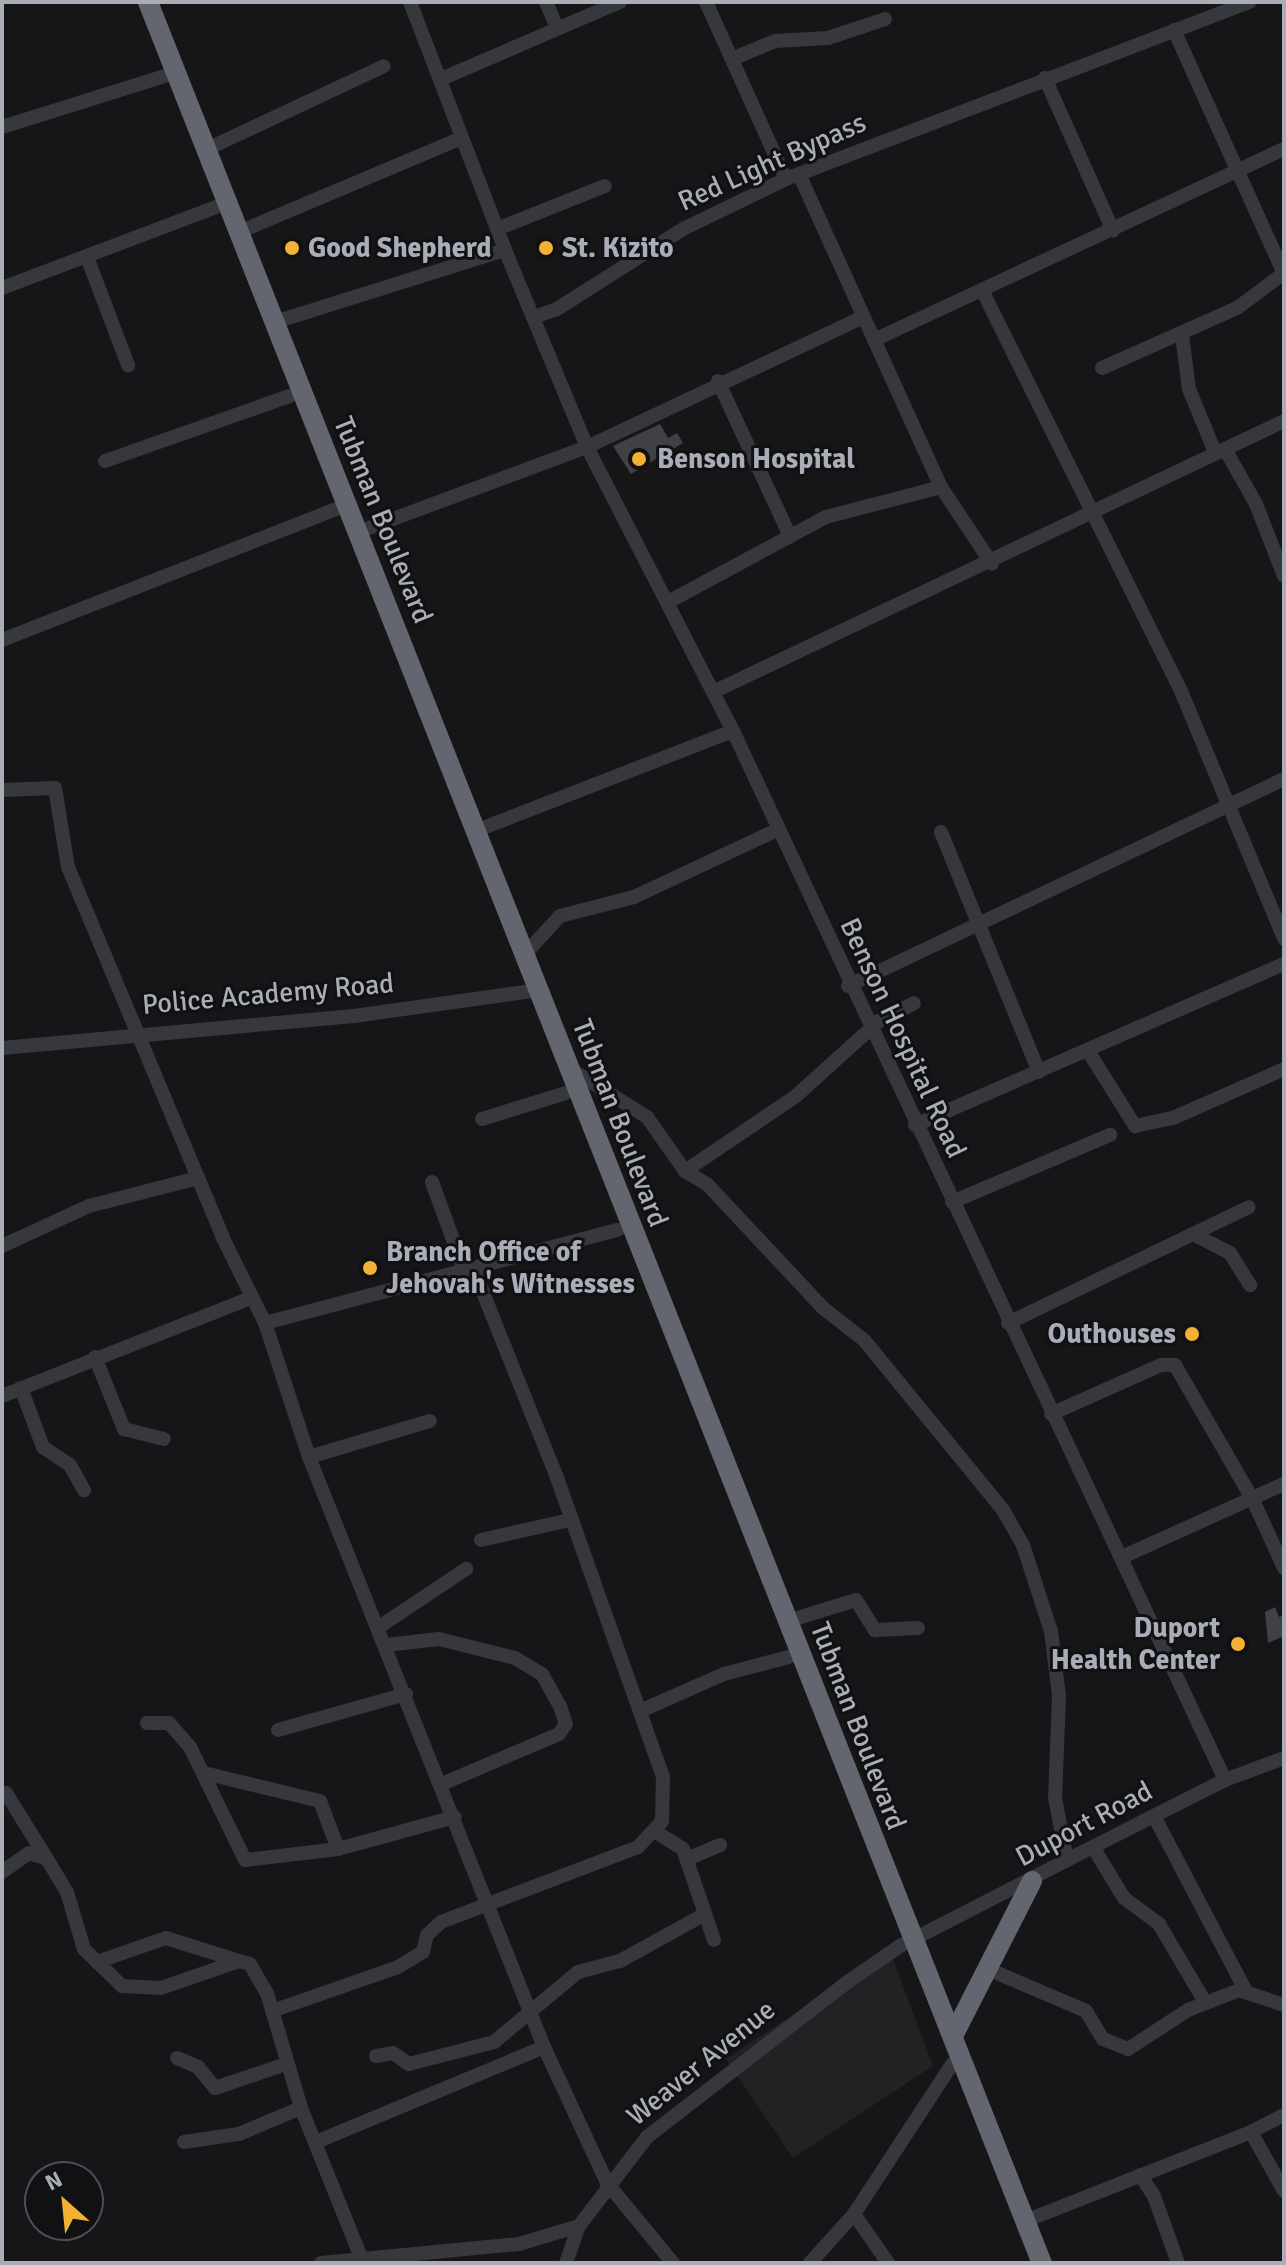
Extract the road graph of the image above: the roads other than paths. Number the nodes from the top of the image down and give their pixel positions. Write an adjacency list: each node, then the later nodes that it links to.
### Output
1 (410, 2): 15 (street)
2 (546, 2): 9 (street)
3 (620, 2): 9 (street)
4 (706, 2): 11 (street)
5 (1249, 2): 7 (street, Red Light Bypass)
6 (149, 3): 13 (highway, Tubman Boulevard); 18 (highway, Tubman Boulevard)
7 (1214, 8): 10 (street, Red Light Bypass)
8 (885, 19): 11 (street)
9 (557, 28): 15 (street)
10 (1174, 30): 14 (street, Red Light Bypass); 20 (street)
11 (734, 58): 21 (street)
12 (384, 66): 18 (street)
13 (165, 76): 16 (street); 23 (highway, Tubman Boulevard)
14 (1045, 78): 21 (street, Red Light Bypass); 25 (street)
15 (441, 79): 17 (street)
16 (2, 127)
17 (462, 138): 24 (street); 26 (street)
18 (207, 149): 26 (highway, Tubman Boulevard)
19 (1284, 149): 20 (street)
20 (1235, 172): 25 (street); 29 (street)
21 (792, 176): 32 (street, Red Light Bypass); 33 (street)
22 (605, 186): 24 (street)
23 (216, 207): 28 (street); 40 (highway, Tubman Boulevard)
24 (497, 229): 27 (street)
25 (1113, 231): 31 (street)
26 (239, 232): 34 (highway, Tubman Boulevard)
27 (505, 250): 32 (street); 34 (street)
28 (87, 257): 30 (street); 37 (street)
29 (1284, 274): 35 (street)
30 (2, 288)
31 (983, 292): 36 (street); 46 (street)
32 (534, 317): 42 (street, Benson Hospital Road)
33 (863, 317): 36 (street); 39 (street)
34 (275, 322): 48 (highway, Tubman Boulevard)
35 (1182, 335): 38 (street); 43 (street)
36 (874, 340): 45 (street)
37 (128, 365)
38 (1102, 368)
39 (718, 381): 42 (street); 49 (street)
40 (290, 396): 44 (street); 47 (highway, Tubman Boulevard)
41 (1284, 421): 43 (street)
42 (587, 447): 48 (street); 52 (street, Benson Hospital Road)
43 (1220, 450): 46 (street); 51 (street)
44 (105, 461)
45 (941, 487): 49 (street); 50 (street)
46 (1095, 508): 50 (street); 58 (street)
47 (336, 509): 53 (street); 67 (highway, Tubman Boulevard)
48 (358, 532): 60 (highway, Tubman Boulevard)
49 (789, 534): 52 (street)
50 (992, 564): 54 (street)
51 (1284, 576)
52 (668, 602): 54 (street, Benson Hospital Road)
53 (2, 640)
54 (713, 692): 55 (street, Benson Hospital Road)
55 (733, 731): 59 (street, Benson Hospital Road); 60 (street)
56 (1284, 779): 58 (street)
57 (2, 790): 69 (street)
58 (1233, 805): 62 (street); 63 (street)
59 (777, 830): 64 (street); 66 (street, Benson Hospital Road)
60 (475, 831): 64 (highway, Tubman Boulevard)
61 (941, 832): 62 (street)
62 (982, 924): 66 (street); 75 (street)
63 (1284, 939)
64 (524, 955): 67 (highway, Tubman Boulevard)
65 (1284, 964): 72 (street)
66 (848, 986): 70 (street, Benson Hospital Road)
67 (532, 991): 69 (street, Police Academy Road); 73 (highway, Tubman Boulevard); 76 (highway, Tubman Boulevard)
68 (914, 1003): 70 (street)
69 (142, 1031): 71 (street, Police Academy Road); 81 (street)
70 (868, 1031): 78 (street, Benson Hospital Road); 80 (street)
71 (2, 1048)
72 (1088, 1051): 74 (street); 75 (street)
73 (570, 1069): 80 (street); 108 (highway, Tubman Boulevard)
74 (1284, 1069)
75 (1039, 1072): 78 (street)
76 (566, 1093): 77 (street); 85 (highway, Tubman Boulevard)
77 (482, 1119)
78 (915, 1125): 83 (street, Benson Hospital Road)
79 (1110, 1135): 83 (street)
80 (685, 1171): 130 (street)
81 (198, 1178): 87 (street); 90 (street)
82 (432, 1182): 88 (street)
83 (952, 1202): 92 (street, Benson Hospital Road)
84 (1249, 1207): 86 (street)
85 (618, 1230): 88 (street); 112 (highway, Tubman Boulevard)
86 (1193, 1234): 89 (street); 92 (street)
87 (2, 1246)
88 (468, 1269): 91 (street); 103 (street)
89 (1250, 1285)
90 (251, 1298): 91 (street); 93 (street)
91 (265, 1323): 99 (street)
92 (1008, 1323): 96 (street, Benson Hospital Road)
93 (95, 1357): 94 (street); 98 (street)
94 (21, 1388): 95 (street); 101 (street)
95 (2, 1396)
96 (1051, 1414): 102 (street); 105 (street, Benson Hospital Road)
97 (430, 1421): 99 (street)
98 (164, 1439)
99 (309, 1457): 109 (street)
100 (1284, 1484): 102 (street)
101 (84, 1490)
102 (1253, 1500): 105 (street); 106 (street)
103 (570, 1520): 104 (street); 114 (street)
104 (481, 1540)
105 (1122, 1557): 119 (street, Benson Hospital Road)
106 (1284, 1568)
107 (466, 1569): 109 (street)
108 (788, 1621): 110 (street); 136 (highway, Tubman Boulevard)
109 (379, 1627): 111 (street)
110 (918, 1628)
111 (386, 1645): 113 (street); 120 (street)
112 (789, 1657): 114 (street); 136 (highway, Tubman Boulevard)
113 (406, 1694): 116 (street); 120 (street)
114 (640, 1711): 124 (street)
115 (147, 1723): 118 (street)
116 (278, 1730)
117 (1284, 1758): 119 (street, Duport Road)
118 (204, 1773): 127 (street); 127 (street)
119 (1225, 1780): 122 (street, Duport Road)
120 (442, 1784): 123 (street)
121 (6, 1793): 128 (street)
122 (1154, 1816): 126 (street, Duport Road); 140 (street)
123 (455, 1817): 127 (street); 133 (street)
124 (656, 1832): 129 (street); 133 (street)
125 (720, 1845): 129 (street)
126 (1093, 1847): 130 (street, Duport Road); 141 (street)
127 (338, 1849)
128 (47, 1859): 131 (street); 138 (street)
129 (687, 1859): 134 (street)
130 (1067, 1860): 132 (street, Duport Road)
131 (2, 1872)
132 (1032, 1881): 136 (street, Duport Road); 139 (highway)
133 (489, 1904): 143 (street); 144 (street)
134 (705, 1914): 135 (street); 143 (street)
135 (714, 1940)
136 (906, 1943): 145 (highway, Tubman Boulevard); 150 (highway, Tubman Boulevard); 157 (street, Weaver Avenue)
137 (239, 1961): 138 (street); 138 (street); 144 (street)
138 (97, 1962)
139 (990, 1970): 141 (street); 145 (highway)
140 (1245, 1989): 141 (street); 142 (street)
141 (1205, 2002)
142 (1284, 2005)
143 (532, 2009): 146 (street); 147 (street)
144 (272, 2011): 149 (street)
145 (953, 2036): 160 (highway, Tubman Boulevard)
146 (544, 2047): 155 (street); 157 (street)
147 (376, 2056)
148 (177, 2058): 149 (street)
149 (286, 2064): 151 (street)
150 (952, 2064): 159 (street); 168 (highway, Tubman Boulevard)
151 (301, 2108): 154 (street); 155 (street)
152 (1284, 2115): 153 (street)
153 (1251, 2132): 156 (street); 158 (street)
154 (184, 2142)
155 (316, 2142): 162 (street)
156 (1140, 2175): 160 (street); 170 (street)
157 (607, 2183): 161 (street, Weaver Avenue); 165 (street)
158 (1284, 2191)
159 (854, 2214): 166 (street); 167 (street)
160 (1025, 2221): 169 (highway, Tubman Boulevard)
161 (579, 2226): 162 (street); 164 (street, Weaver Avenue)
162 (360, 2255): 163 (street)
163 (321, 2263)
164 (566, 2263)
165 (673, 2263)
166 (810, 2263)
167 (888, 2263)
168 (1029, 2263)
169 (1042, 2263)
170 (1178, 2263)

